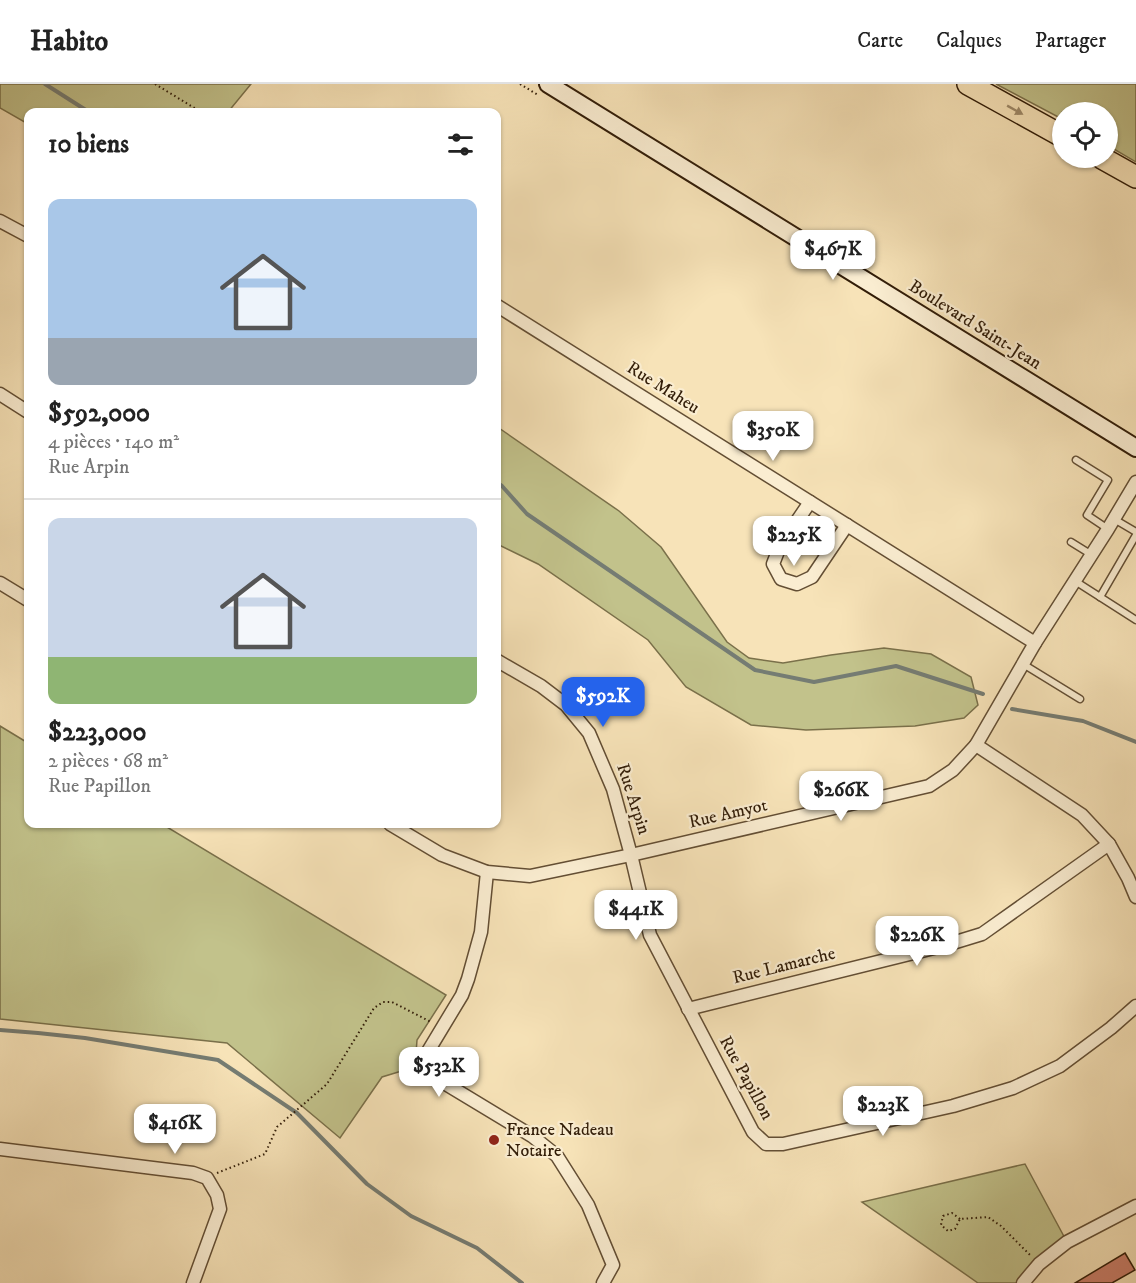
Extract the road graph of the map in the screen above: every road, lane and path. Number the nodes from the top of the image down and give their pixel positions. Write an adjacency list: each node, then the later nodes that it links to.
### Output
1 (155, 84): 4 (path)
2 (548, 84): 13 (street, Boulevard Saint-Jean)
3 (968, 84): 5 (highway, one-way to 5)
4 (194, 108)
5 (1052, 130)
6 (1118, 167): 7 (highway)
7 (1136, 177)
8 (0, 221): 9 (street)
9 (24, 235)
10 (501, 308): 16 (street, Rue Maheu)
11 (0, 394): 12 (street)
12 (24, 409)
13 (1134, 443)
14 (1076, 460): 17 (lane)
15 (1136, 482): 17 (street, Rue Amyot)
16 (810, 502): 18 (street, Rue Maheu); 18 (street)
17 (1111, 524): 19 (lane); 21 (street, Rue Amyot)
18 (847, 525): 27 (street, Rue Maheu)
19 (1136, 533): 24 (lane)
20 (1071, 542): 21 (lane)
21 (1092, 555): 22 (street, Rue Amyot)
22 (1075, 580): 24 (lane); 27 (street, Rue Amyot)
23 (0, 583): 25 (street)
24 (1100, 597): 26 (lane)
25 (24, 598)
26 (1136, 620)
27 (1035, 643): 29 (street, Rue Amyot)
28 (501, 663): 34 (street, Rue Arpin)
29 (1023, 664): 30 (lane); 31 (street, Rue Amyot)
30 (1080, 699)
31 (976, 745): 33 (street); 34 (street, Rue Amyot)
32 (397, 828): 35 (street, Rue Amyot)
33 (1109, 844): 36 (street); 38 (street, Rue Lamarche)
34 (632, 855): 35 (street, Rue Amyot); 38 (street, Rue Papillon)
35 (487, 872): 39 (street)
36 (1136, 897)
37 (1136, 1006): 38 (street, Rue Papillon)
38 (688, 1009)
39 (442, 1028): 41 (path); 46 (street)
40 (0, 1149): 41 (street)
41 (207, 1178): 45 (street)
42 (1136, 1206): 44 (street)
43 (960, 1219): 43 (path); 44 (path)
44 (1039, 1264): 47 (street)
45 (193, 1283)
46 (603, 1283)
47 (1023, 1283)

